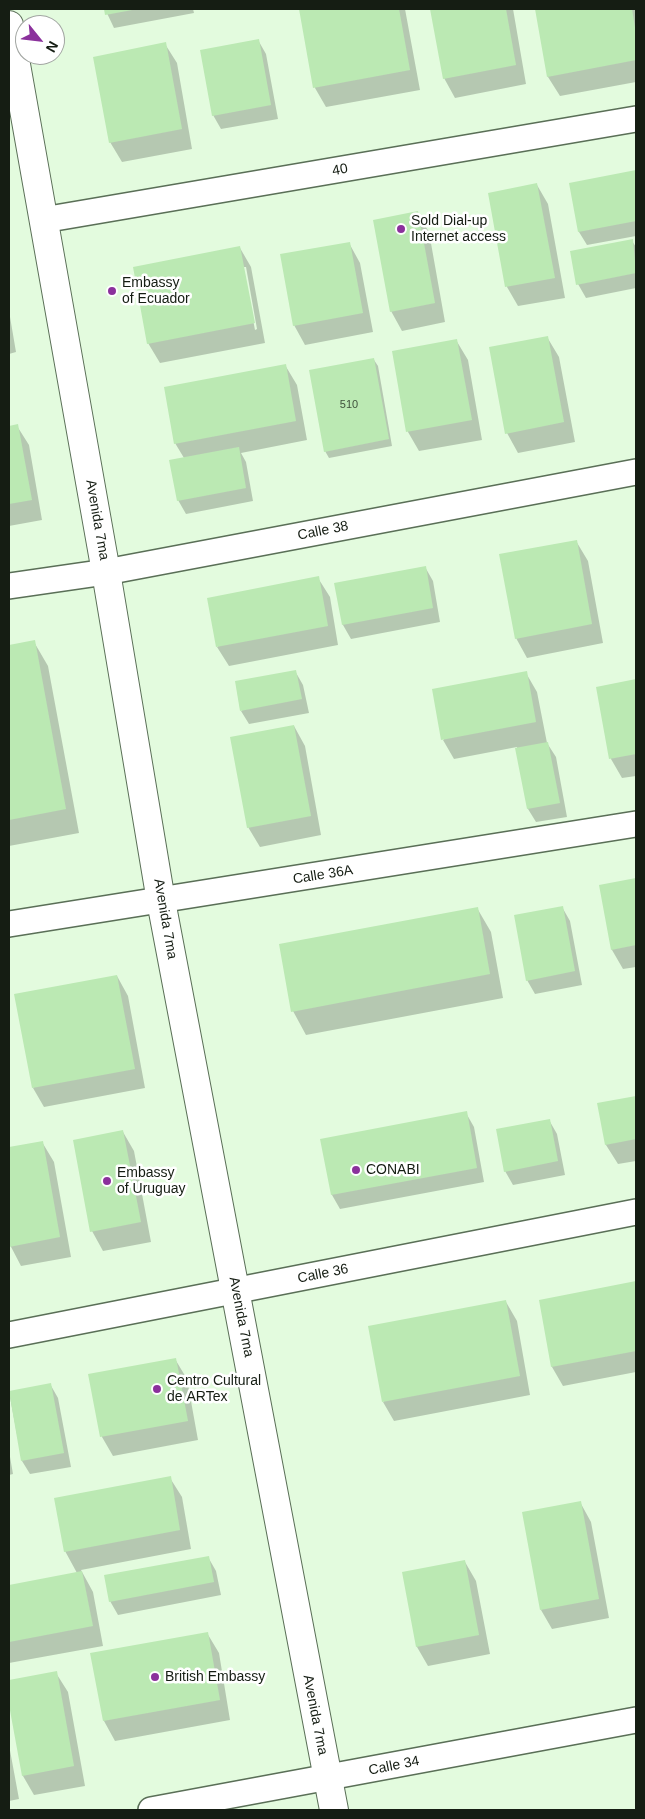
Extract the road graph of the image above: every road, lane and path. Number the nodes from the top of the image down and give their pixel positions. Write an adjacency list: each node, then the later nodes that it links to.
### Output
1 (9, 25): 3 (main road, Avenida 7ma)
2 (636, 119): 3 (street, 40)
3 (43, 220): 5 (main road, Avenida 7ma)
4 (636, 472): 5 (street, Calle 38)
5 (106, 572): 6 (street, Calle 38); 8 (main road, Avenida 7ma)
6 (9, 586)
7 (636, 824): 8 (street, Calle 36A)
8 (161, 902): 9 (street, Calle 36A); 11 (main road, Avenida 7ma)
9 (9, 924)
10 (636, 1212): 11 (street, Calle 36)
11 (236, 1291): 12 (street, Calle 36); 14 (main road, Avenida 7ma)
12 (9, 1335)
13 (636, 1720): 14 (street, Calle 34)
14 (327, 1779): 15 (street, Calle 34); 16 (main road, Avenida 7ma)
15 (151, 1810)
16 (334, 1810)

